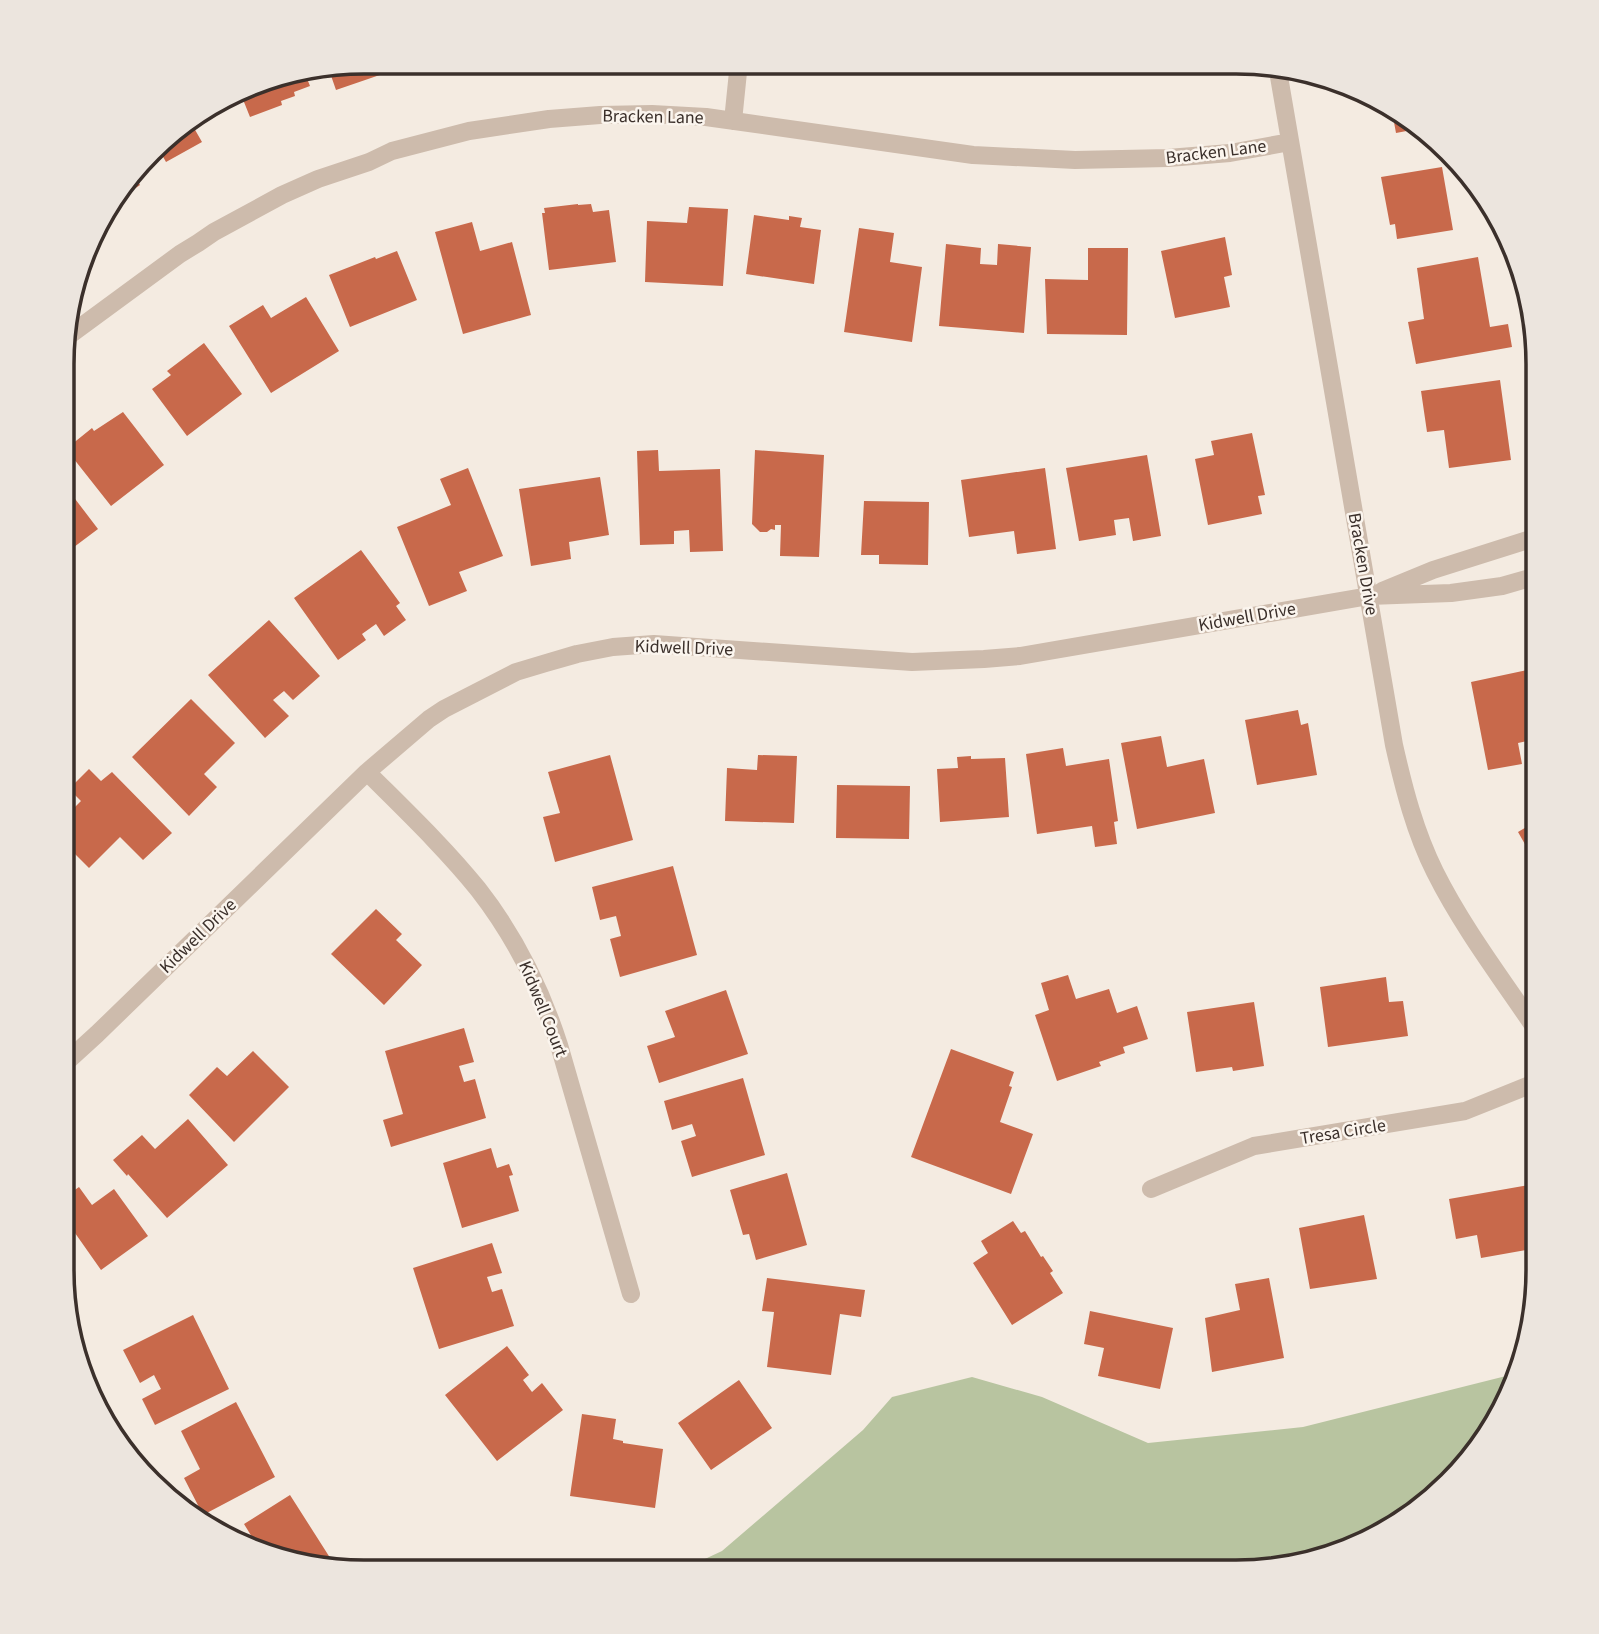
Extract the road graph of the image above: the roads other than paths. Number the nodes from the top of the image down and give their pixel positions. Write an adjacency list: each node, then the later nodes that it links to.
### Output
1 (738, 74): 3 (street)
2 (1279, 77): 4 (street, Bracken Drive)
3 (733, 121): 4 (street, Bracken Lane); 5 (street, Bracken Lane)
4 (1290, 142): 8 (street, Bracken Drive)
5 (75, 331)
6 (1526, 540): 8 (street, Kidwell Drive)
7 (1526, 579): 8 (street, Kidwell Drive)
8 (1369, 596): 9 (street, Kidwell Drive); 10 (street, Bracken Drive)
9 (367, 772): 11 (street, Kidwell Drive); 14 (street, Kidwell Court)
10 (1526, 1015)
11 (74, 1055)
12 (1526, 1086): 13 (street, Tresa Circle)
13 (1151, 1189)
14 (631, 1294)

